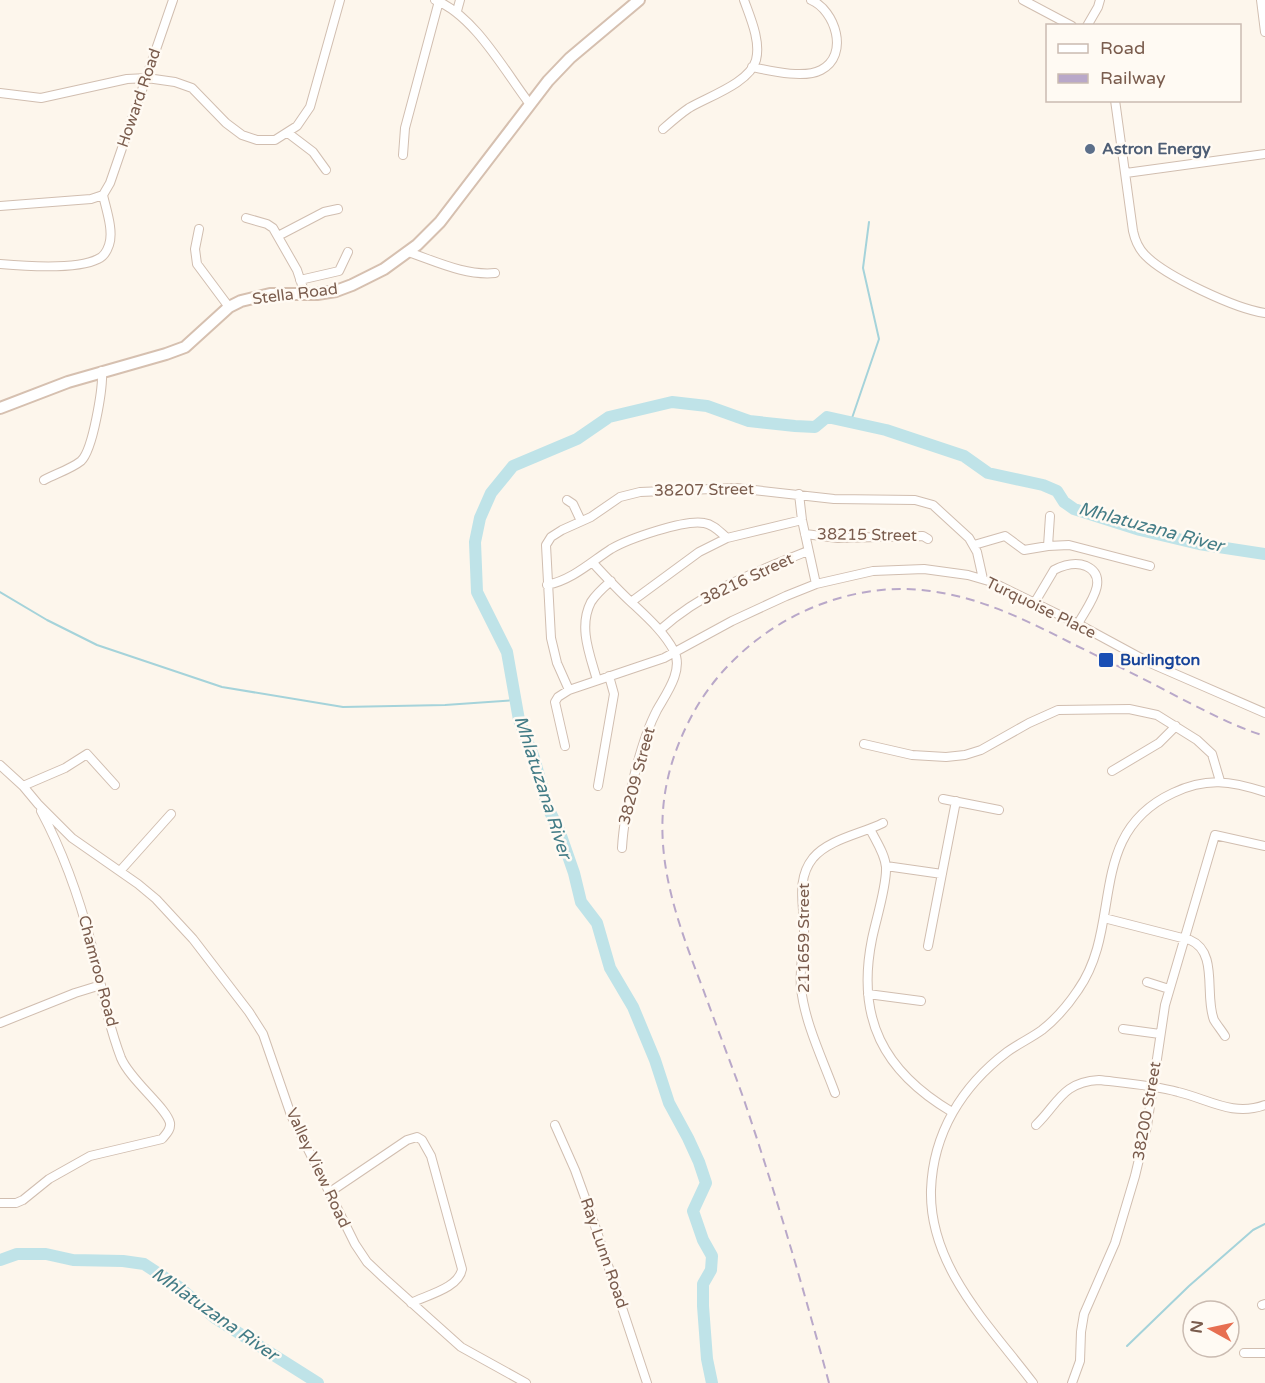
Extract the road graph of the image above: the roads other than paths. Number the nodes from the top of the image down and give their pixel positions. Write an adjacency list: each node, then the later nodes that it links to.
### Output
1 (173, 0): 16 (street, Howard Road)
2 (340, 0): 21 (street)
3 (460, 0): 11 (street)
4 (639, 0): 19 (main road, Stella Road)
5 (744, 0): 15 (street)
6 (812, 0): 15 (street)
7 (1023, 0): 12 (street)
8 (1100, 0): 13 (street)
9 (1261, 0): 14 (street)
10 (437, 1): 11 (street); 23 (street)
11 (457, 11): 19 (street)
12 (1068, 24)
13 (1088, 24)
14 (1265, 32)
15 (752, 67): 20 (street)
16 (147, 78): 17 (street); 21 (street); 26 (street, Howard Road)
17 (0, 93)
18 (1115, 102): 25 (street)
19 (529, 103): 33 (main road, Stella Road)
20 (663, 129)
21 (288, 133): 24 (street)
22 (1265, 154): 25 (street)
23 (403, 155)
24 (326, 170)
25 (1126, 173): 39 (street)
26 (103, 195): 27 (street); 34 (street)
27 (0, 206)
28 (338, 209): 31 (street)
29 (246, 218): 31 (street)
30 (199, 229): 38 (street)
31 (278, 236): 36 (street)
32 (348, 252): 36 (street)
33 (408, 252): 35 (street); 37 (main road, Stella Road)
34 (0, 264)
35 (495, 273)
36 (300, 280): 37 (street)
37 (305, 294): 38 (main road, Stella Road)
38 (229, 307): 40 (main road, Stella Road)
39 (1265, 313)
40 (102, 371): 41 (main road, Stella Road); 42 (street)
41 (0, 408)
42 (44, 480)
43 (799, 494): 46 (street); 47 (street, 38207 Street); 51 (street, 38207 Street)
44 (567, 500): 47 (street)
45 (1050, 516): 52 (street)
46 (802, 520): 48 (street); 49 (street)
47 (581, 521): 59 (street, 38207 Street)
48 (805, 534): 50 (street, 38215 Street); 53 (street)
49 (727, 538): 54 (street); 60 (street)
50 (928, 539)
51 (974, 545): 52 (street); 56 (street, 38207 Street)
52 (1048, 546): 55 (street)
53 (808, 551): 58 (street); 63 (street, 38216 Street)
54 (593, 563): 57 (street); 59 (street)
55 (1150, 566)
56 (983, 579): 58 (street, Turquoise Place); 61 (street, Turquoise Place)
57 (611, 581): 60 (street); 66 (street)
58 (816, 584): 64 (street, Turquoise Place)
59 (547, 585): 67 (street, 38207 Street)
60 (631, 602): 63 (street)
61 (1035, 602): 62 (street, Turquoise Place); 62 (street)
62 (1078, 624): 68 (street, Turquoise Place)
63 (660, 630): 64 (street)
64 (675, 652): 65 (street, Turquoise Place); 87 (street, 38209 Street)
65 (609, 676): 66 (street, Turquoise Place); 77 (street)
66 (597, 680): 67 (street, Turquoise Place)
67 (569, 690): 71 (street)
68 (1265, 713)
69 (1176, 726): 70 (street); 73 (street); 74 (street)
70 (864, 744)
71 (565, 746)
72 (0, 765): 76 (street, Valley View Road)
73 (1112, 771)
74 (1220, 781): 78 (street); 91 (street)
75 (115, 785): 76 (street)
76 (23, 786): 81 (street, Valley View Road)
77 (598, 786)
78 (1265, 792)
79 (943, 799): 80 (street)
80 (956, 801): 82 (street); 90 (street)
81 (38, 804): 89 (street, Valley View Road); 95 (street, Chamroo Road)
82 (999, 810)
83 (171, 814): 89 (street)
84 (883, 823): 85 (street, 211659 Street)
85 (870, 829): 88 (street); 104 (street, 211659 Street)
86 (1265, 846): 92 (street, 38200 Street)
87 (622, 848)
88 (886, 866): 90 (street); 97 (street)
89 (120, 871): 109 (street, Valley View Road)
90 (942, 874): 93 (street)
91 (1104, 918): 92 (street); 106 (street)
92 (1185, 938): 96 (street, 38200 Street); 102 (street)
93 (928, 946)
94 (1147, 982): 96 (street)
95 (101, 985): 99 (street); 110 (street, Chamroo Road)
96 (1169, 989): 101 (street, 38200 Street)
97 (868, 994): 98 (street); 106 (street)
98 (921, 1001)
99 (0, 1023)
100 (1123, 1029): 101 (street)
101 (1160, 1034): 103 (street, 38200 Street)
102 (1225, 1036)
103 (1152, 1088): 105 (street); 108 (street); 117 (street, 38200 Street)
104 (835, 1093)
105 (1265, 1105)
106 (952, 1112): 116 (street)
107 (555, 1125): 115 (street, Ray Lunn Road)
108 (1036, 1125)
109 (330, 1192): 111 (street, Valley View Road); 111 (street)
110 (0, 1203)
111 (411, 1303): 114 (street, Valley View Road)
112 (1244, 1353): 113 (street)
113 (1265, 1353)
114 (526, 1383)
115 (647, 1383)
116 (1033, 1383)
117 (1072, 1383)

